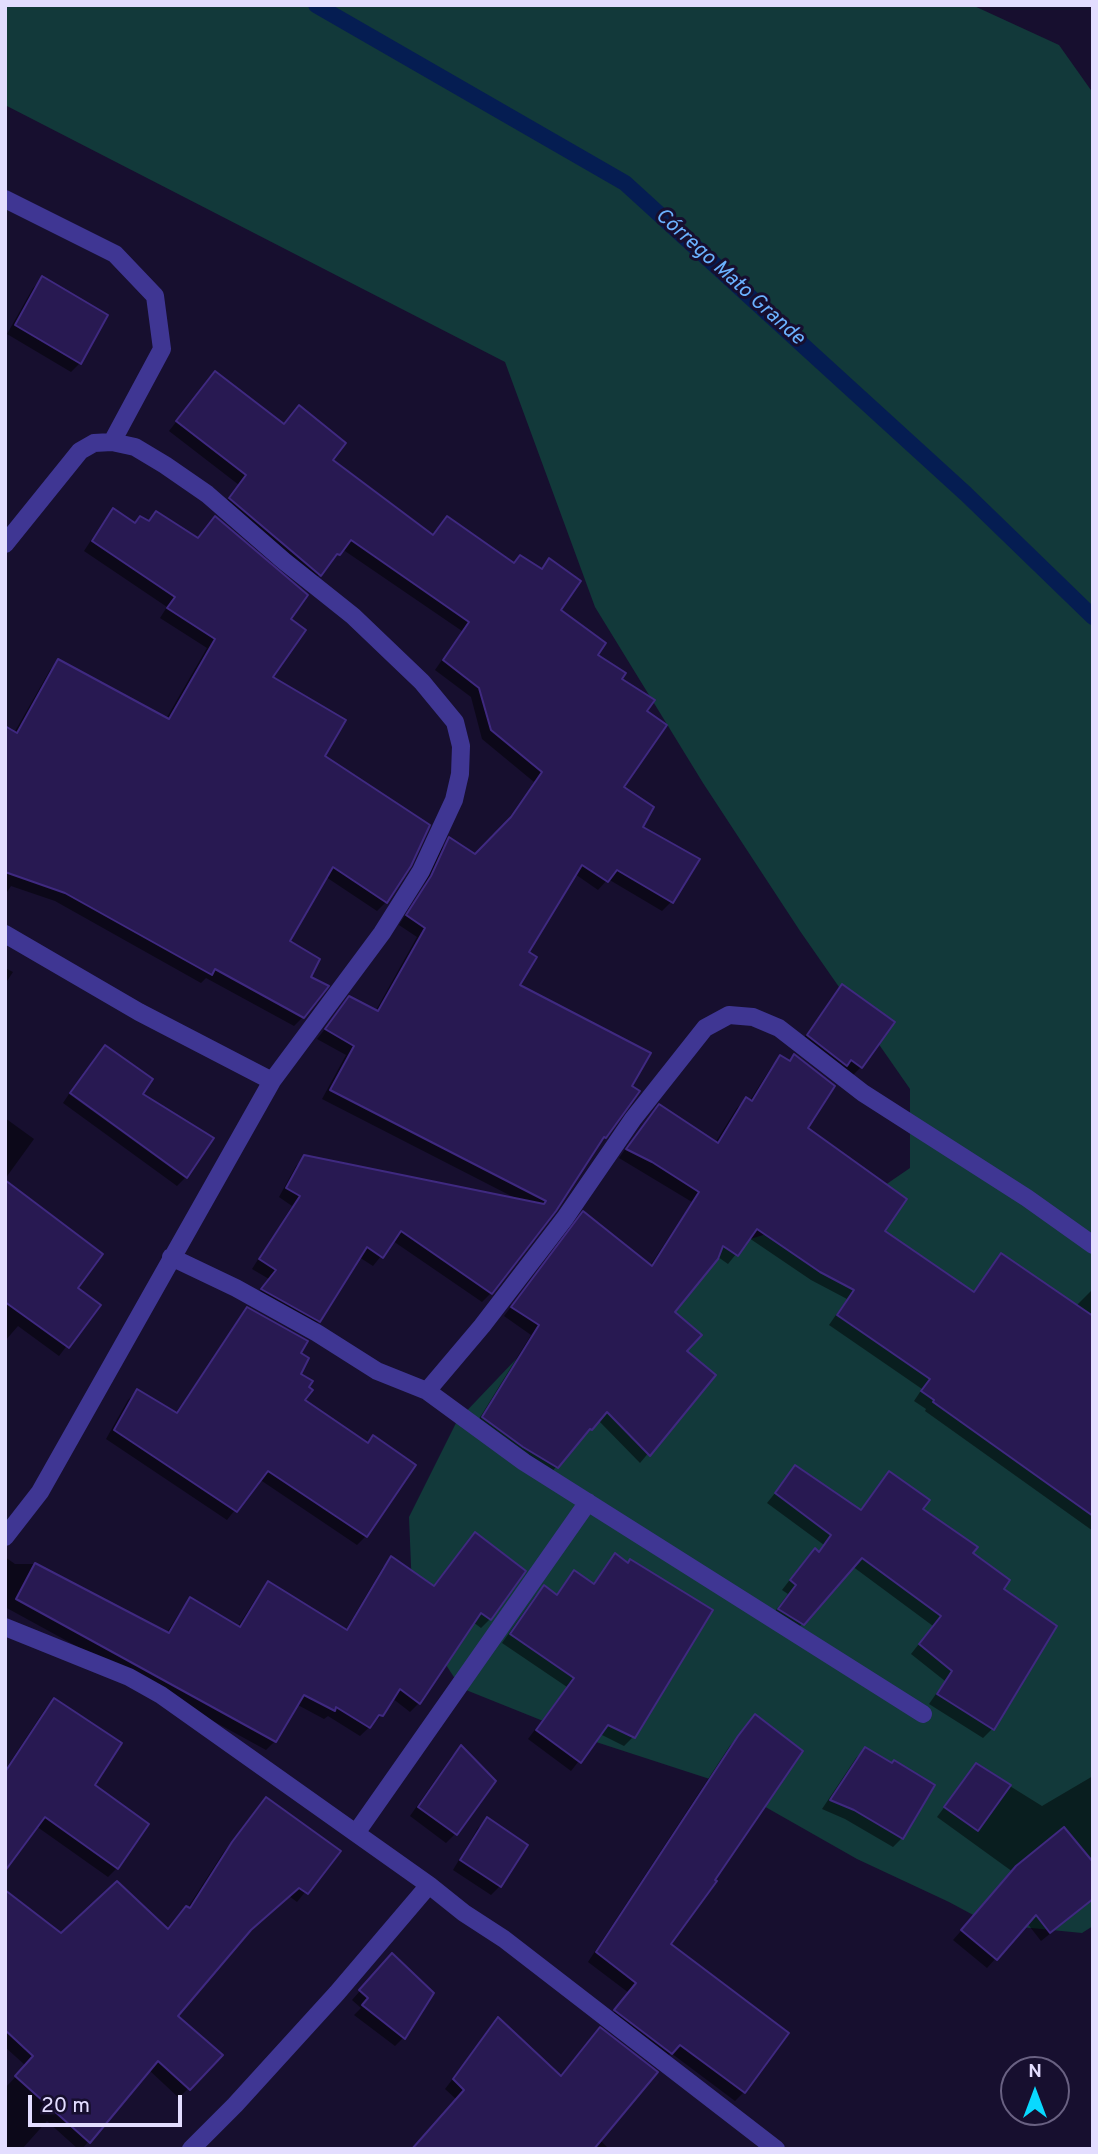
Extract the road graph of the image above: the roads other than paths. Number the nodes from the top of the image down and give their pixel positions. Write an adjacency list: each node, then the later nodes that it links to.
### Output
1 (5, 199): 2 (street)
2 (112, 442): 3 (street); 5 (street)
3 (5, 544)
4 (5, 934): 5 (street)
5 (272, 1081): 7 (street)
6 (1093, 1245): 8 (street)
7 (172, 1257): 8 (street); 10 (street)
8 (427, 1391): 9 (street)
9 (588, 1502): 12 (street); 13 (street)
10 (5, 1537)
11 (5, 1627): 13 (street)
12 (923, 1714)
13 (356, 1833): 14 (street)
14 (429, 1885): 15 (street); 16 (street)
15 (191, 2149)
16 (776, 2149)

